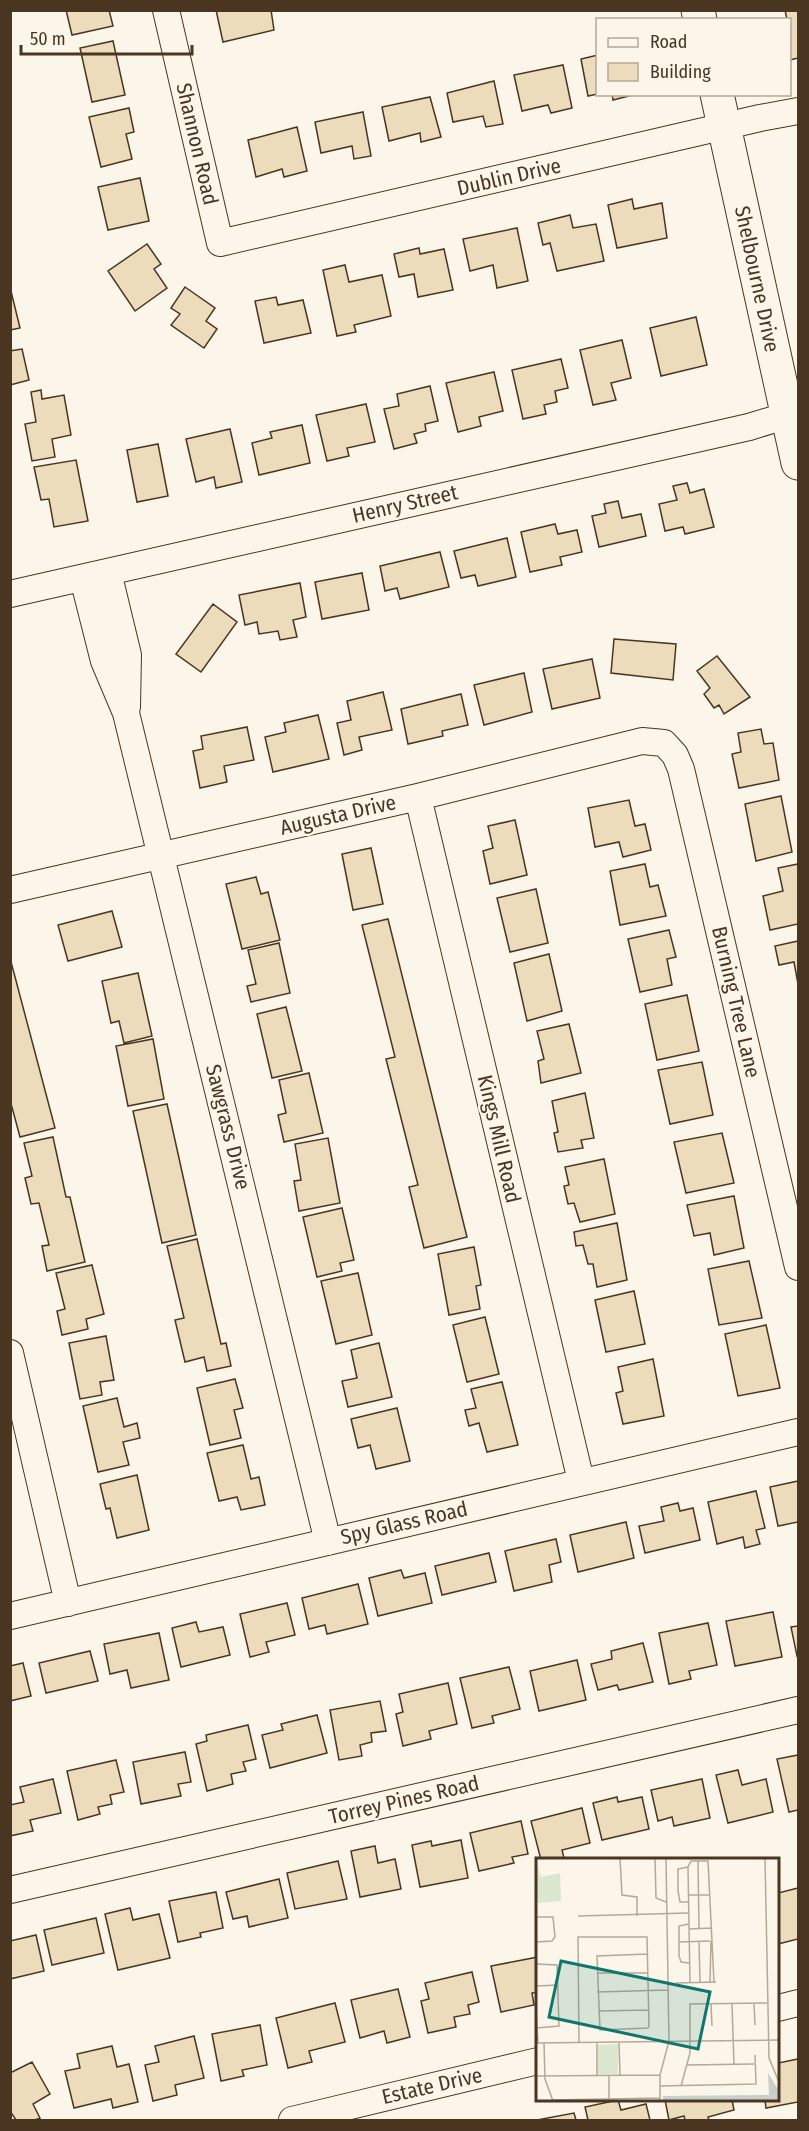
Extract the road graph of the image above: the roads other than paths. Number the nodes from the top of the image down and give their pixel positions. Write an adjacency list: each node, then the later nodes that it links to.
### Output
1 (166, 10): 5 (street, Shannon Road)
2 (717, 96): 4 (main road, Shelbourne Drive)
3 (798, 111): 4 (street, Dublin Drive)
4 (724, 127): 5 (street, Dublin Drive); 6 (main road, Shelbourne Drive)
5 (220, 243)
6 (793, 413): 7 (main road, Shelbourne Drive); 8 (street, Henry Street)
7 (798, 463)
8 (108, 572): 9 (street, Henry Street); 11 (street, Sawgrass Drive)
9 (83, 578): 10 (street, Henry Street); 11 (street, Sawgrass Drive)
10 (10, 594)
11 (126, 713): 14 (street, Sawgrass Drive)
12 (664, 743): 13 (street, Augusta Drive); 16 (street, Burning Tree Lane)
13 (418, 797): 14 (street, Augusta Drive); 20 (street, Kings Mill Road)
14 (160, 855): 15 (street, Augusta Drive); 21 (street, Sawgrass Drive)
15 (10, 890)
16 (791, 1202): 17 (street, Burning Tree Lane)
17 (798, 1267)
18 (10, 1353): 22 (street)
19 (798, 1432): 20 (street, Spy Glass Road)
20 (580, 1481): 21 (street, Spy Glass Road)
21 (328, 1542): 22 (street, Spy Glass Road)
22 (68, 1603): 23 (street, Spy Glass Road)
23 (10, 1616)
24 (798, 1710): 25 (street, Torrey Pines Road)
25 (10, 1890)
26 (798, 2003): 27 (street)
27 (779, 2008)
28 (536, 2061): 29 (street, Estate Drive)
29 (349, 2114): 30 (street, Estate Drive)
30 (292, 2121)

